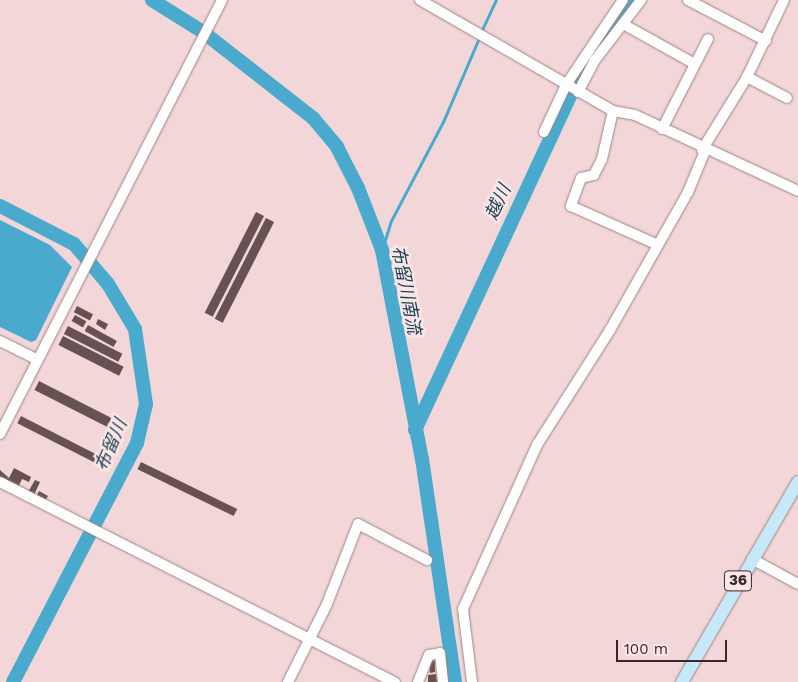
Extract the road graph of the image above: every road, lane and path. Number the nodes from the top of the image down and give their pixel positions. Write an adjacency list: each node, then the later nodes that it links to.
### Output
1 (222, 0): 23 (street)
2 (420, 0): 13 (street)
3 (623, 0): 7 (street)
4 (641, 0): 8 (street)
5 (688, 0): 10 (street)
6 (784, 0): 10 (street)
7 (612, 16): 8 (street); 13 (street)
8 (623, 24): 11 (street); 14 (street)
9 (708, 40): 11 (street)
10 (766, 42): 12 (street)
11 (695, 64): 17 (street)
12 (747, 77): 15 (street); 19 (street)
13 (566, 85): 14 (street); 18 (street)
14 (578, 92): 16 (street)
15 (787, 98)
16 (613, 111): 17 (street); 21 (street)
17 (662, 128): 19 (street)
18 (544, 132)
19 (704, 151): 20 (street); 21 (street)
20 (798, 191)
21 (656, 244): 35 (street)
22 (0, 341): 23 (street)
23 (38, 360): 24 (street)
24 (0, 434)
25 (0, 482): 30 (street)
26 (798, 482): 27 (main road, 36)
27 (752, 559): 29 (street); 36 (main road, 36)
28 (427, 560): 30 (street)
29 (798, 584)
30 (312, 640): 31 (street); 32 (street)
31 (288, 682)
32 (395, 682)
33 (418, 682): 34 (street)
34 (443, 682)
35 (472, 682)
36 (682, 682)

